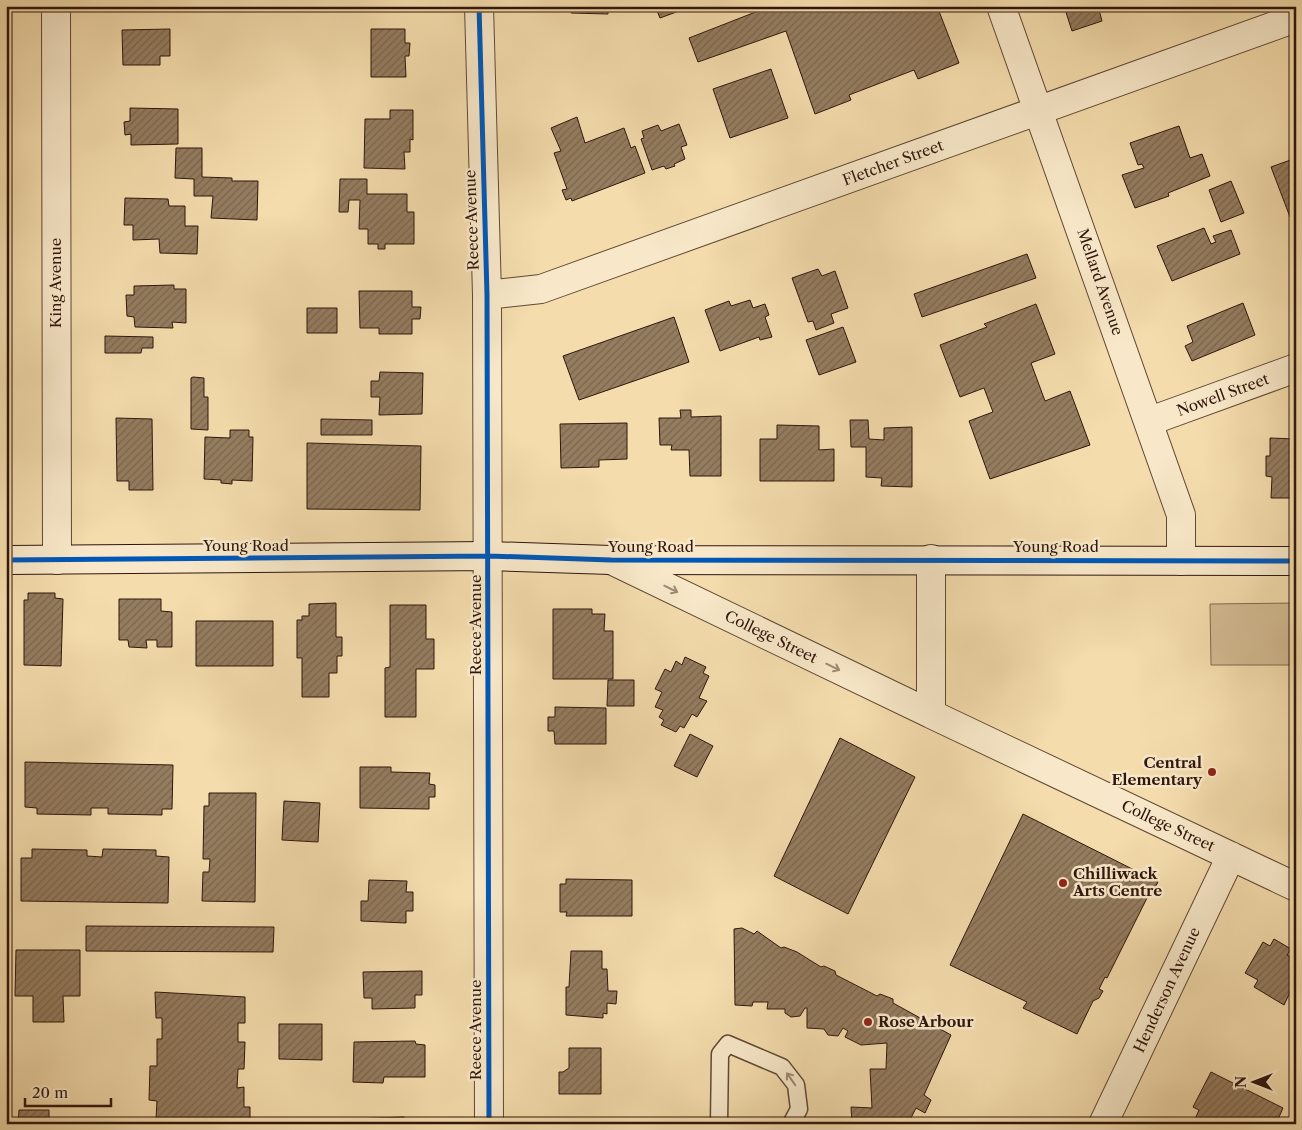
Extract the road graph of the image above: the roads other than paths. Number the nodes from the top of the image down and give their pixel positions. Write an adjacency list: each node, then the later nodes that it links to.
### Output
1 (56, 6): 12 (street, King Avenue)
2 (479, 6): 6 (street, Reece Avenue)
3 (1002, 6): 5 (street, Mellard Avenue)
4 (1296, 18): 5 (street, Fletcher Street)
5 (1040, 111): 6 (street, Fletcher Street); 8 (street, Mellard Avenue)
6 (487, 295): 9 (street, Reece Avenue)
7 (1296, 368): 8 (street, Nowell Street)
8 (1150, 421): 14 (street, Mellard Avenue)
9 (489, 556): 12 (street, Young Road); 13 (street, Young Road); 19 (street, Reece Avenue)
10 (931, 559): 13 (street, Young Road); 14 (street, Young Road); 16 (street)
11 (6, 560): 12 (street, Young Road)
12 (57, 560)
13 (611, 560): 16 (street, College Street, one-way to 16)
14 (1182, 561): 15 (street, Young Road)
15 (1296, 562)
16 (931, 714): 17 (street, College Street)
17 (1231, 856): 18 (street, College Street); 22 (street, Henderson Avenue)
18 (1296, 887)
19 (489, 1124)
20 (719, 1124): 21 (lane, one-way to 20)
21 (791, 1124)
22 (1103, 1124)

